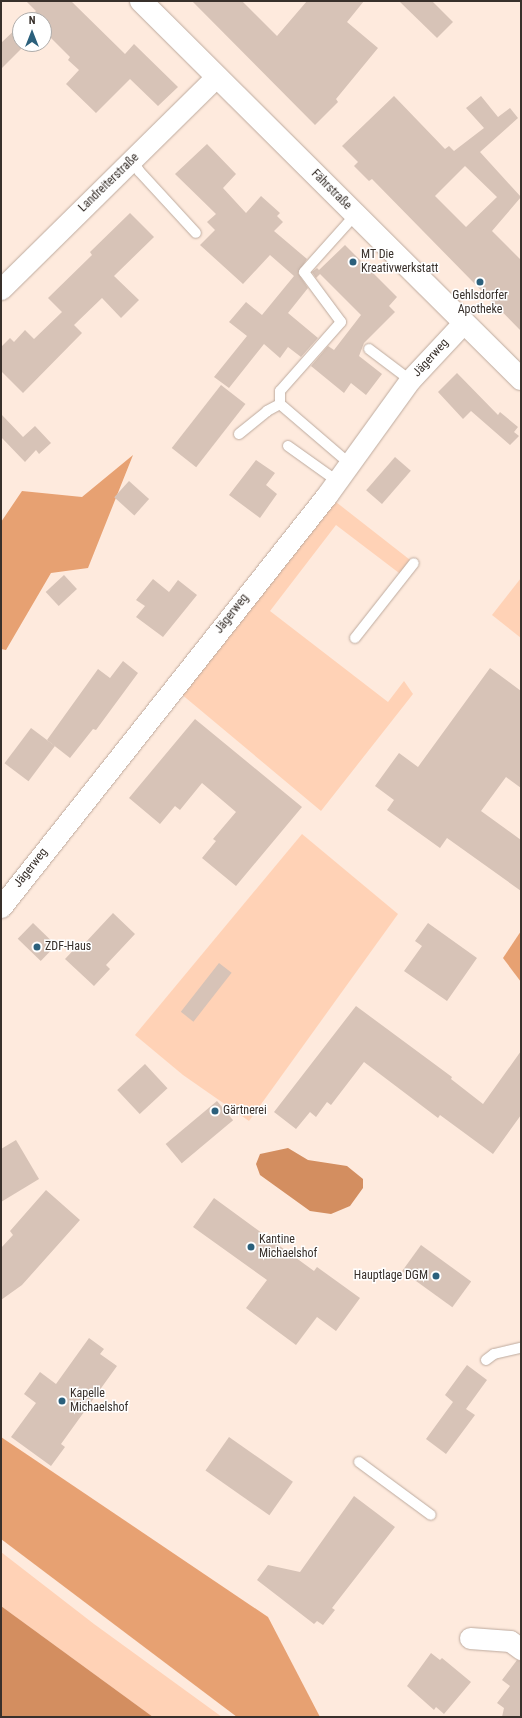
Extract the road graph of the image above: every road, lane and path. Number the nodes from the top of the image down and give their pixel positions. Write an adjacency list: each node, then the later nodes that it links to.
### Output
1 (141, 1): 2 (street, Fährstraße)
2 (217, 76): 3 (street, Landreiterstraße); 4 (street, Fährstraße)
3 (132, 160): 5 (lane); 6 (street, Landreiterstraße)
4 (356, 214): 7 (street, Fährstraße); 11 (lane)
5 (196, 233)
6 (1, 289)
7 (464, 322): 9 (street, Fährstraße); 10 (street, Jägerweg)
8 (369, 349): 10 (lane)
9 (521, 379)
10 (410, 380): 14 (street, Jägerweg)
11 (280, 404): 12 (lane); 14 (lane)
12 (239, 434)
13 (288, 446): 15 (lane)
14 (350, 464): 15 (street, Jägerweg)
15 (337, 481): 18 (street, Jägerweg)
16 (414, 563): 17 (lane)
17 (354, 638)
18 (1, 907)
19 (521, 1348): 20 (lane)
20 (486, 1360)
21 (359, 1462): 22 (lane)
22 (431, 1514)
23 (470, 1638): 24 (street)
24 (521, 1649)

